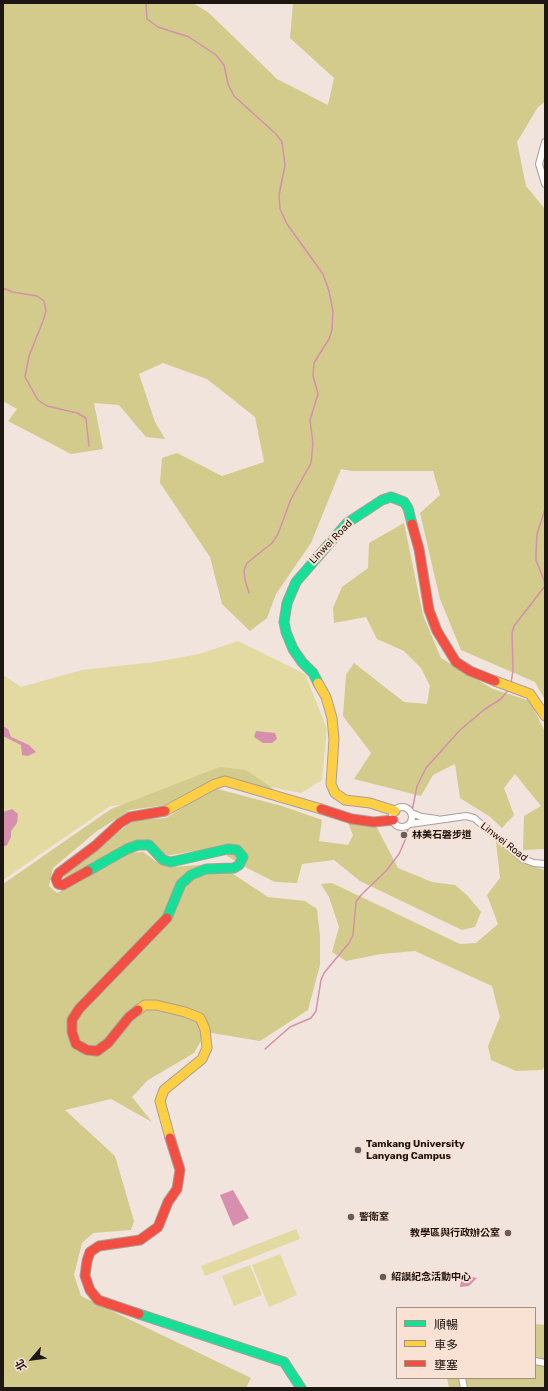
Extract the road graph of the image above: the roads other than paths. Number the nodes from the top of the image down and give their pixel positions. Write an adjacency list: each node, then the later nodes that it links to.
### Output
1 (545, 142): 2 (street)
2 (545, 184)
3 (545, 716): 5 (street, Linwei Road)
4 (411, 813): 5 (street); 6 (street, Linwei Road); 7 (street)
5 (394, 815): 7 (street); 9 (street)
6 (441, 819): 7 (street, Linwei Road); 8 (street, Linwei Road)
7 (410, 824)
8 (545, 864)
9 (301, 1388)

